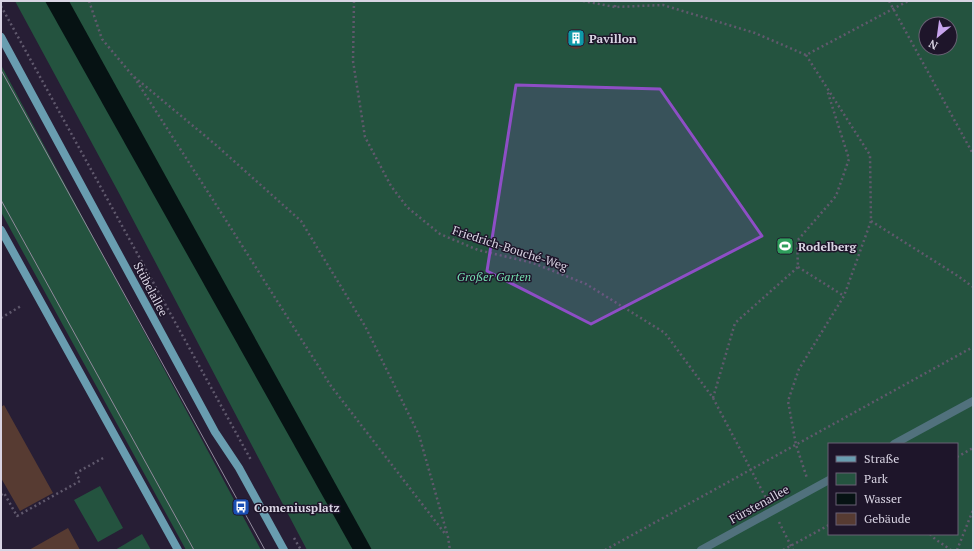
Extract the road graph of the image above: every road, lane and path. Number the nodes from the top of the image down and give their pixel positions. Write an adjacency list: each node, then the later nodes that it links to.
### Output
1 (89, 1): 12 (path)
2 (354, 1): 23 (path, Friedrich-Bouché-Weg)
3 (583, 1): 8 (path)
4 (616, 1): 8 (path)
5 (889, 1): 9 (path)
6 (908, 1): 9 (path)
7 (1, 6): 30 (path)
8 (615, 7): 11 (path)
9 (893, 9): 11 (path); 14 (path)
10 (1, 37): 43 (main road, Stübelallee)
11 (806, 55): 13 (path)
12 (132, 75): 40 (path); 40 (path)
13 (826, 87): 15 (path); 17 (path)
14 (973, 154)
15 (871, 221): 18 (path); 19 (path)
16 (1, 230): 42 (main road)
17 (798, 267): 19 (path); 23 (path)
18 (973, 287)
19 (844, 296): 26 (path)
20 (21, 306): 21 (path)
21 (1, 318)
22 (973, 347): 26 (path)
23 (713, 398): 31 (path, Friedrich-Bouché-Weg)
24 (973, 401): 25 (street)
25 (896, 443)
26 (796, 445): 31 (path); 33 (path)
27 (973, 448): 28 (path)
28 (958, 456)
29 (105, 457): 34 (path)
30 (253, 464)
31 (750, 470): 35 (path, Friedrich-Bouché-Weg); 46 (path)
32 (828, 481): 33 (street, Fürstenallee)
33 (812, 490): 35 (street, Fürstenallee)
34 (1, 494)
35 (773, 510): 41 (path, Friedrich-Bouché-Weg); 47 (street, Fürstenallee)
36 (973, 510): 51 (path)
37 (828, 526): 41 (path)
38 (931, 535): 50 (path)
39 (294, 537): 44 (path)
40 (448, 537): 45 (path)
41 (791, 546): 48 (path); 49 (path, Friedrich-Bouché-Weg)
42 (178, 550)
43 (284, 550)
44 (301, 550)
45 (450, 550)
46 (605, 550)
47 (701, 550)
48 (783, 550)
49 (793, 550)
50 (951, 550)
51 (957, 550)

